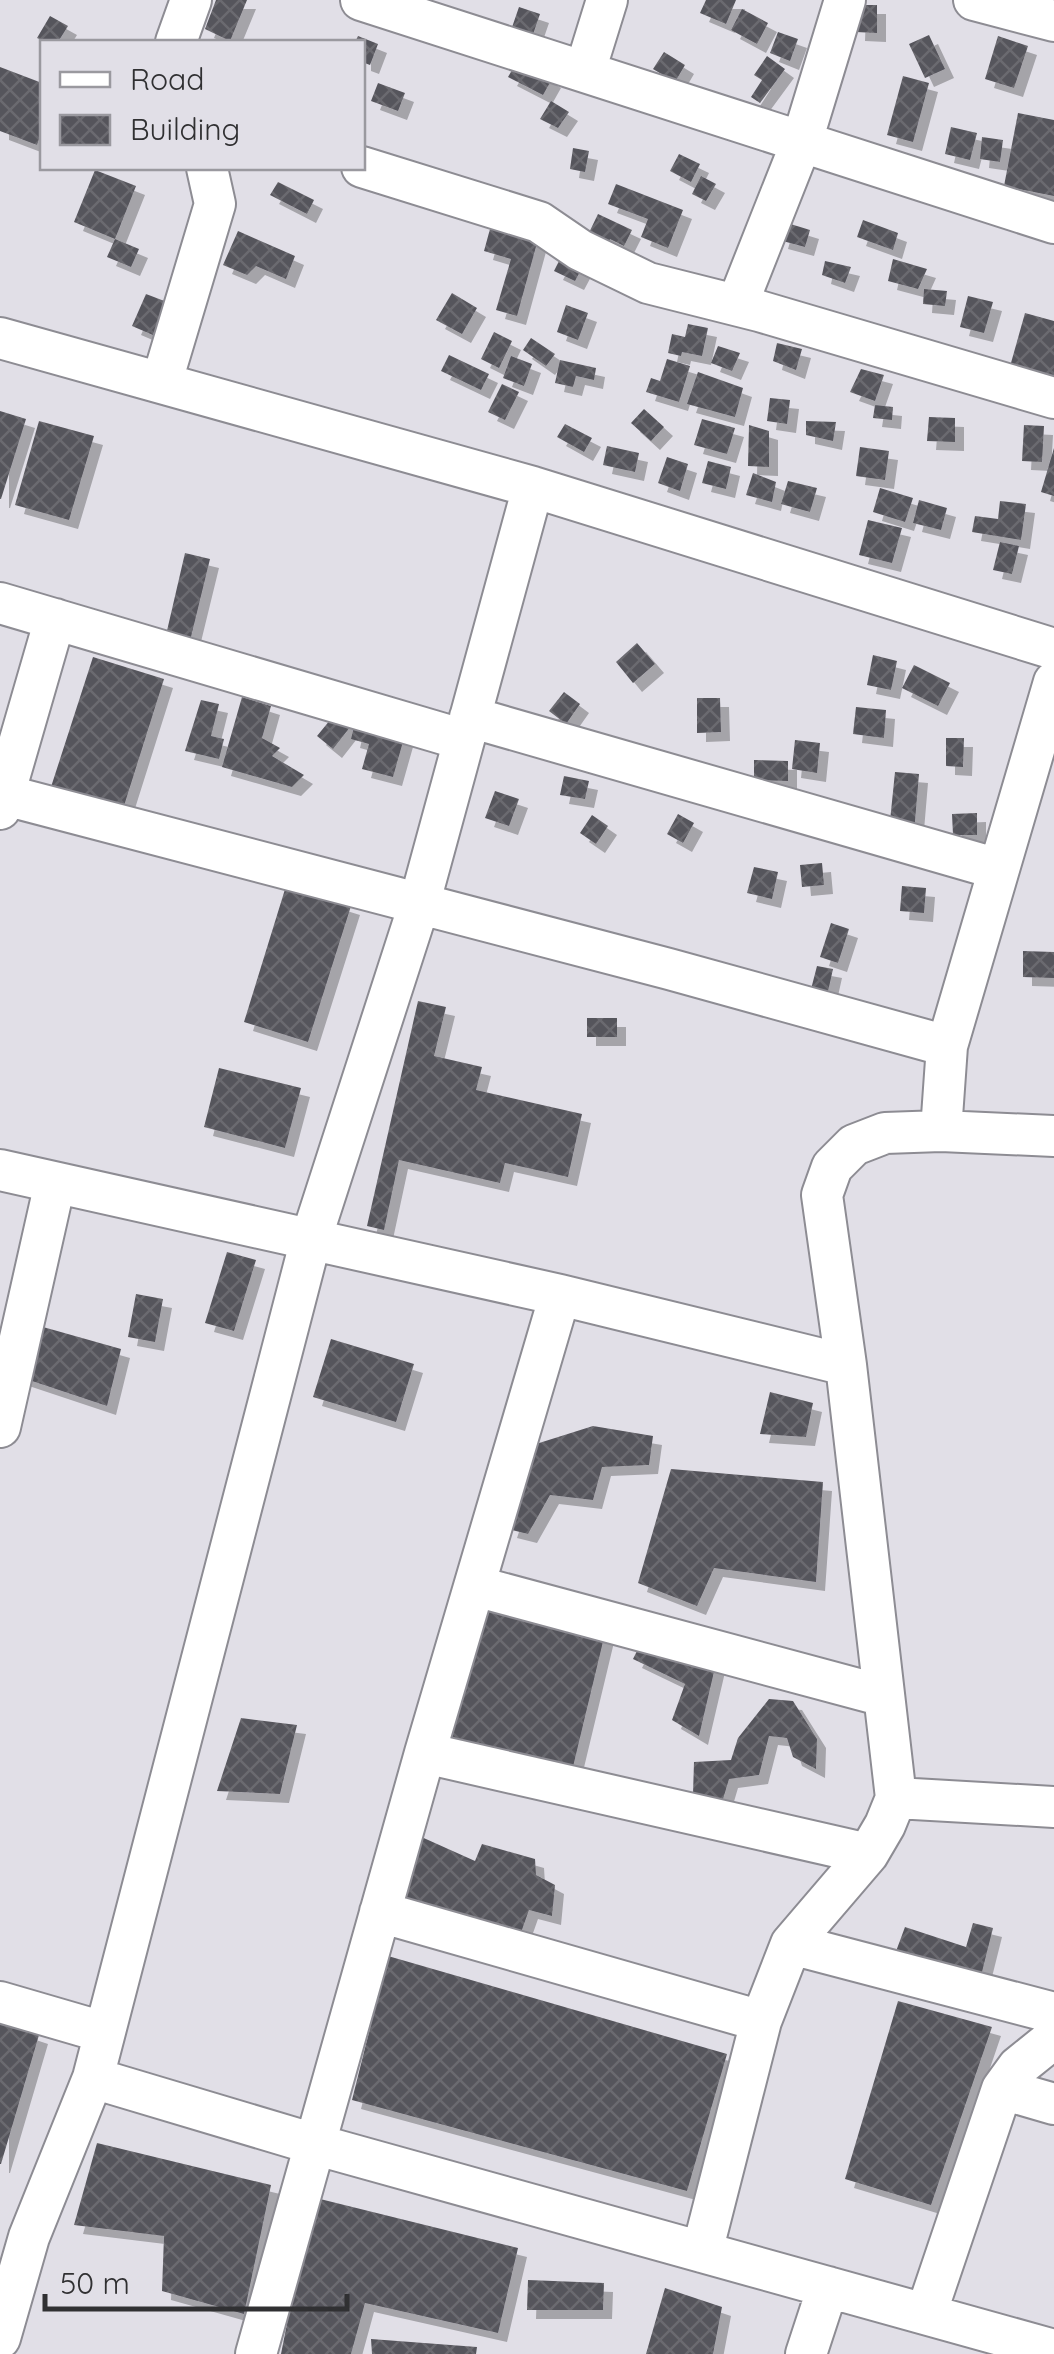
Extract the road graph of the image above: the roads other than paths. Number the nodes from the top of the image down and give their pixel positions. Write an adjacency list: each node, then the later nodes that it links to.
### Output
1 (191, 0): 7 (street)
2 (361, 0): 8 (street)
3 (607, 0): 8 (street)
4 (846, 0): 9 (street)
5 (974, 0): 6 (street)
6 (1054, 21)
7 (177, 40)
8 (586, 71): 9 (street)
9 (802, 141): 12 (street); 13 (street)
10 (365, 168): 13 (street)
11 (209, 170): 15 (street)
12 (1054, 224)
13 (737, 306): 16 (street)
14 (0, 338): 15 (street)
15 (162, 381): 17 (street)
16 (1054, 398)
17 (533, 488): 20 (street); 22 (street)
18 (0, 603): 19 (street)
19 (55, 619): 22 (street); 23 (street)
20 (1054, 649)
21 (1054, 682): 24 (street)
22 (467, 729): 24 (street); 25 (street)
23 (2, 802): 25 (street)
24 (998, 869): 26 (street)
25 (419, 905): 26 (street); 31 (street)
26 (947, 1046): 27 (street)
27 (941, 1130): 28 (street); 33 (street)
28 (1054, 1136)
29 (0, 1170): 30 (street)
30 (56, 1184): 31 (street); 34 (street)
31 (312, 1239): 32 (street); 46 (street)
32 (560, 1295): 33 (street); 35 (street)
33 (846, 1365): 36 (street)
34 (0, 1427)
35 (475, 1586): 36 (street); 37 (street)
36 (884, 1696): 38 (street)
37 (425, 1753): 40 (street); 41 (street)
38 (896, 1798): 39 (street); 40 (street)
39 (1054, 1807)
40 (868, 1854): 42 (street)
41 (380, 1912): 45 (street); 51 (street)
42 (791, 1944): 44 (street); 45 (street)
43 (0, 2002): 46 (street)
44 (1054, 2014)
45 (761, 2021): 53 (street)
46 (104, 2032): 48 (street)
47 (1054, 2038): 49 (street)
48 (92, 2078): 51 (street); 52 (street)
49 (1002, 2089): 50 (street); 55 (street)
50 (1054, 2104)
51 (314, 2144): 53 (street); 58 (street)
52 (14, 2234): 56 (street)
53 (702, 2252): 54 (street)
54 (828, 2287): 55 (street); 59 (street)
55 (926, 2314): 57 (street)
56 (0, 2338)
57 (1050, 2351)
58 (256, 2354)
59 (806, 2354)

